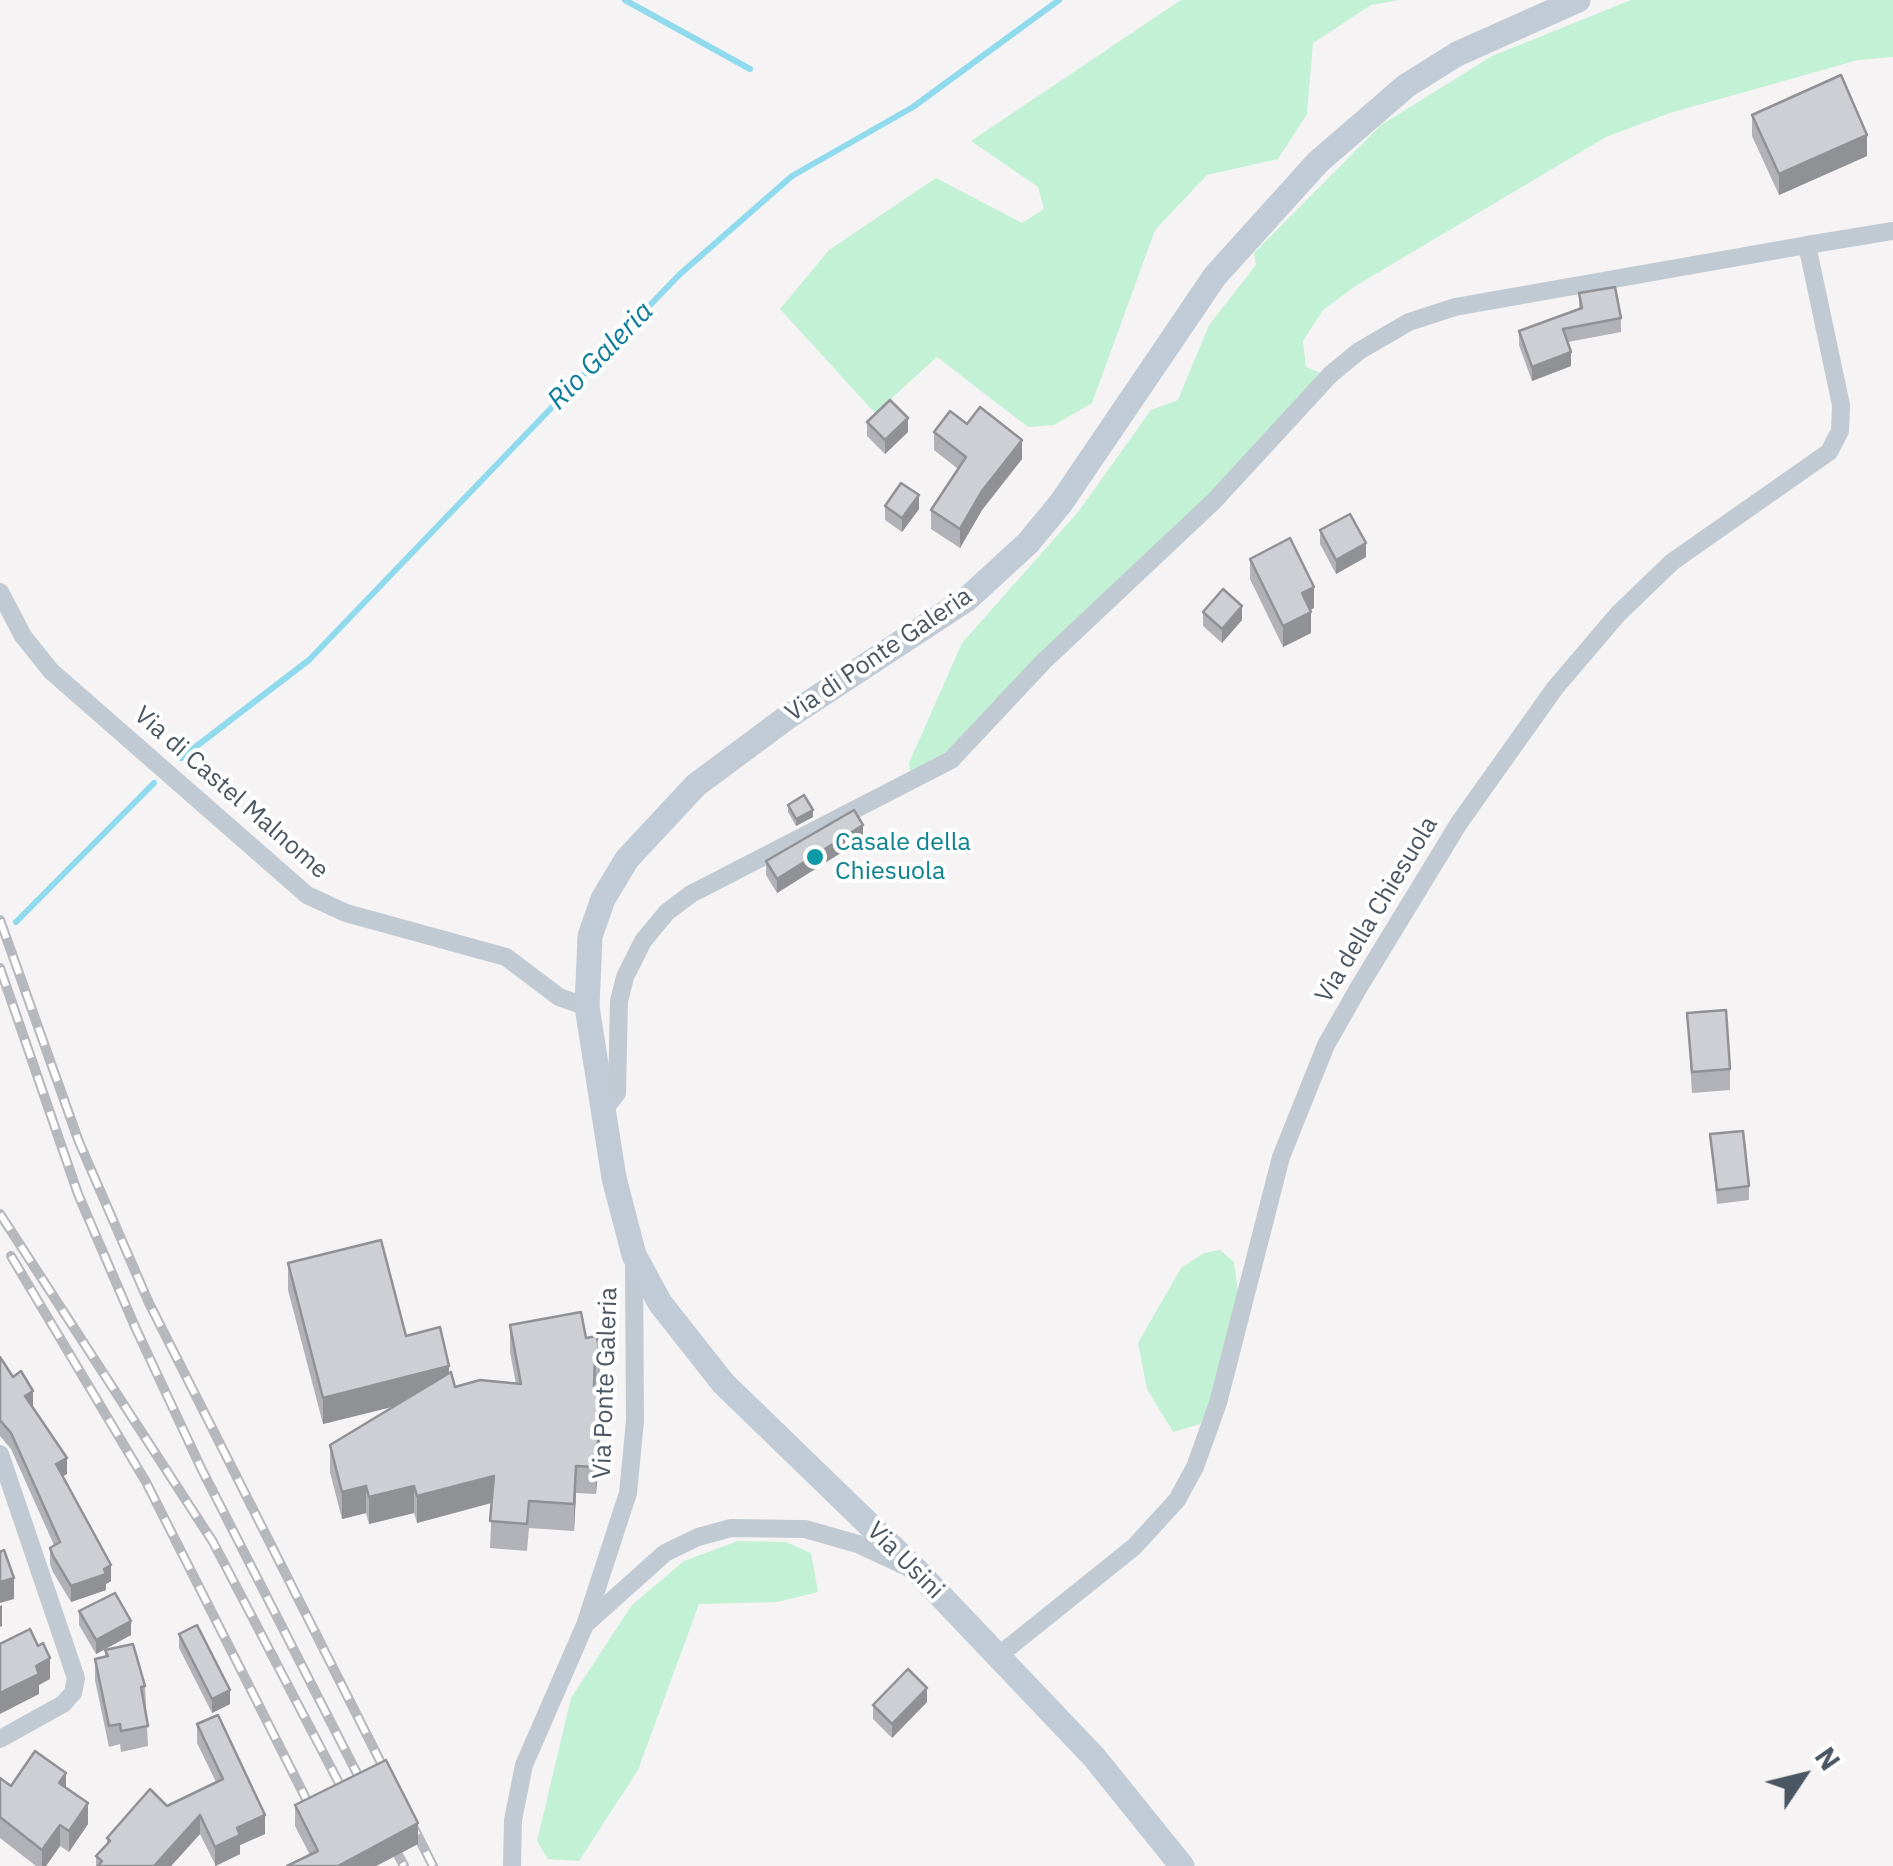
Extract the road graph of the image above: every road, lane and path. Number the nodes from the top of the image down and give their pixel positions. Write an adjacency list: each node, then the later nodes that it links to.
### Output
1 (1578, 0): 5 (main road, Via di Ponte Galeria)
2 (1893, 232): 3 (street)
3 (1807, 245): 6 (street); 11 (street, Via della Chiesuola)
4 (0, 592): 5 (street, Via di Castel Malnome)
5 (587, 1008): 6 (main road, Via di Ponte Galeria)
6 (603, 1111): 7 (main road, Via di Ponte Galeria)
7 (634, 1255): 9 (main road, Via Usini); 10 (street, Via Ponte Galeria)
8 (0, 1454): 12 (street)
9 (918, 1571): 10 (street, Via Ponte Galeria); 11 (main road, Via Usini)
10 (584, 1625): 13 (street, Via Ponte Galeria)
11 (998, 1656): 14 (main road, Via Usini)
12 (0, 1739)
13 (512, 1866)
14 (1182, 1866)

